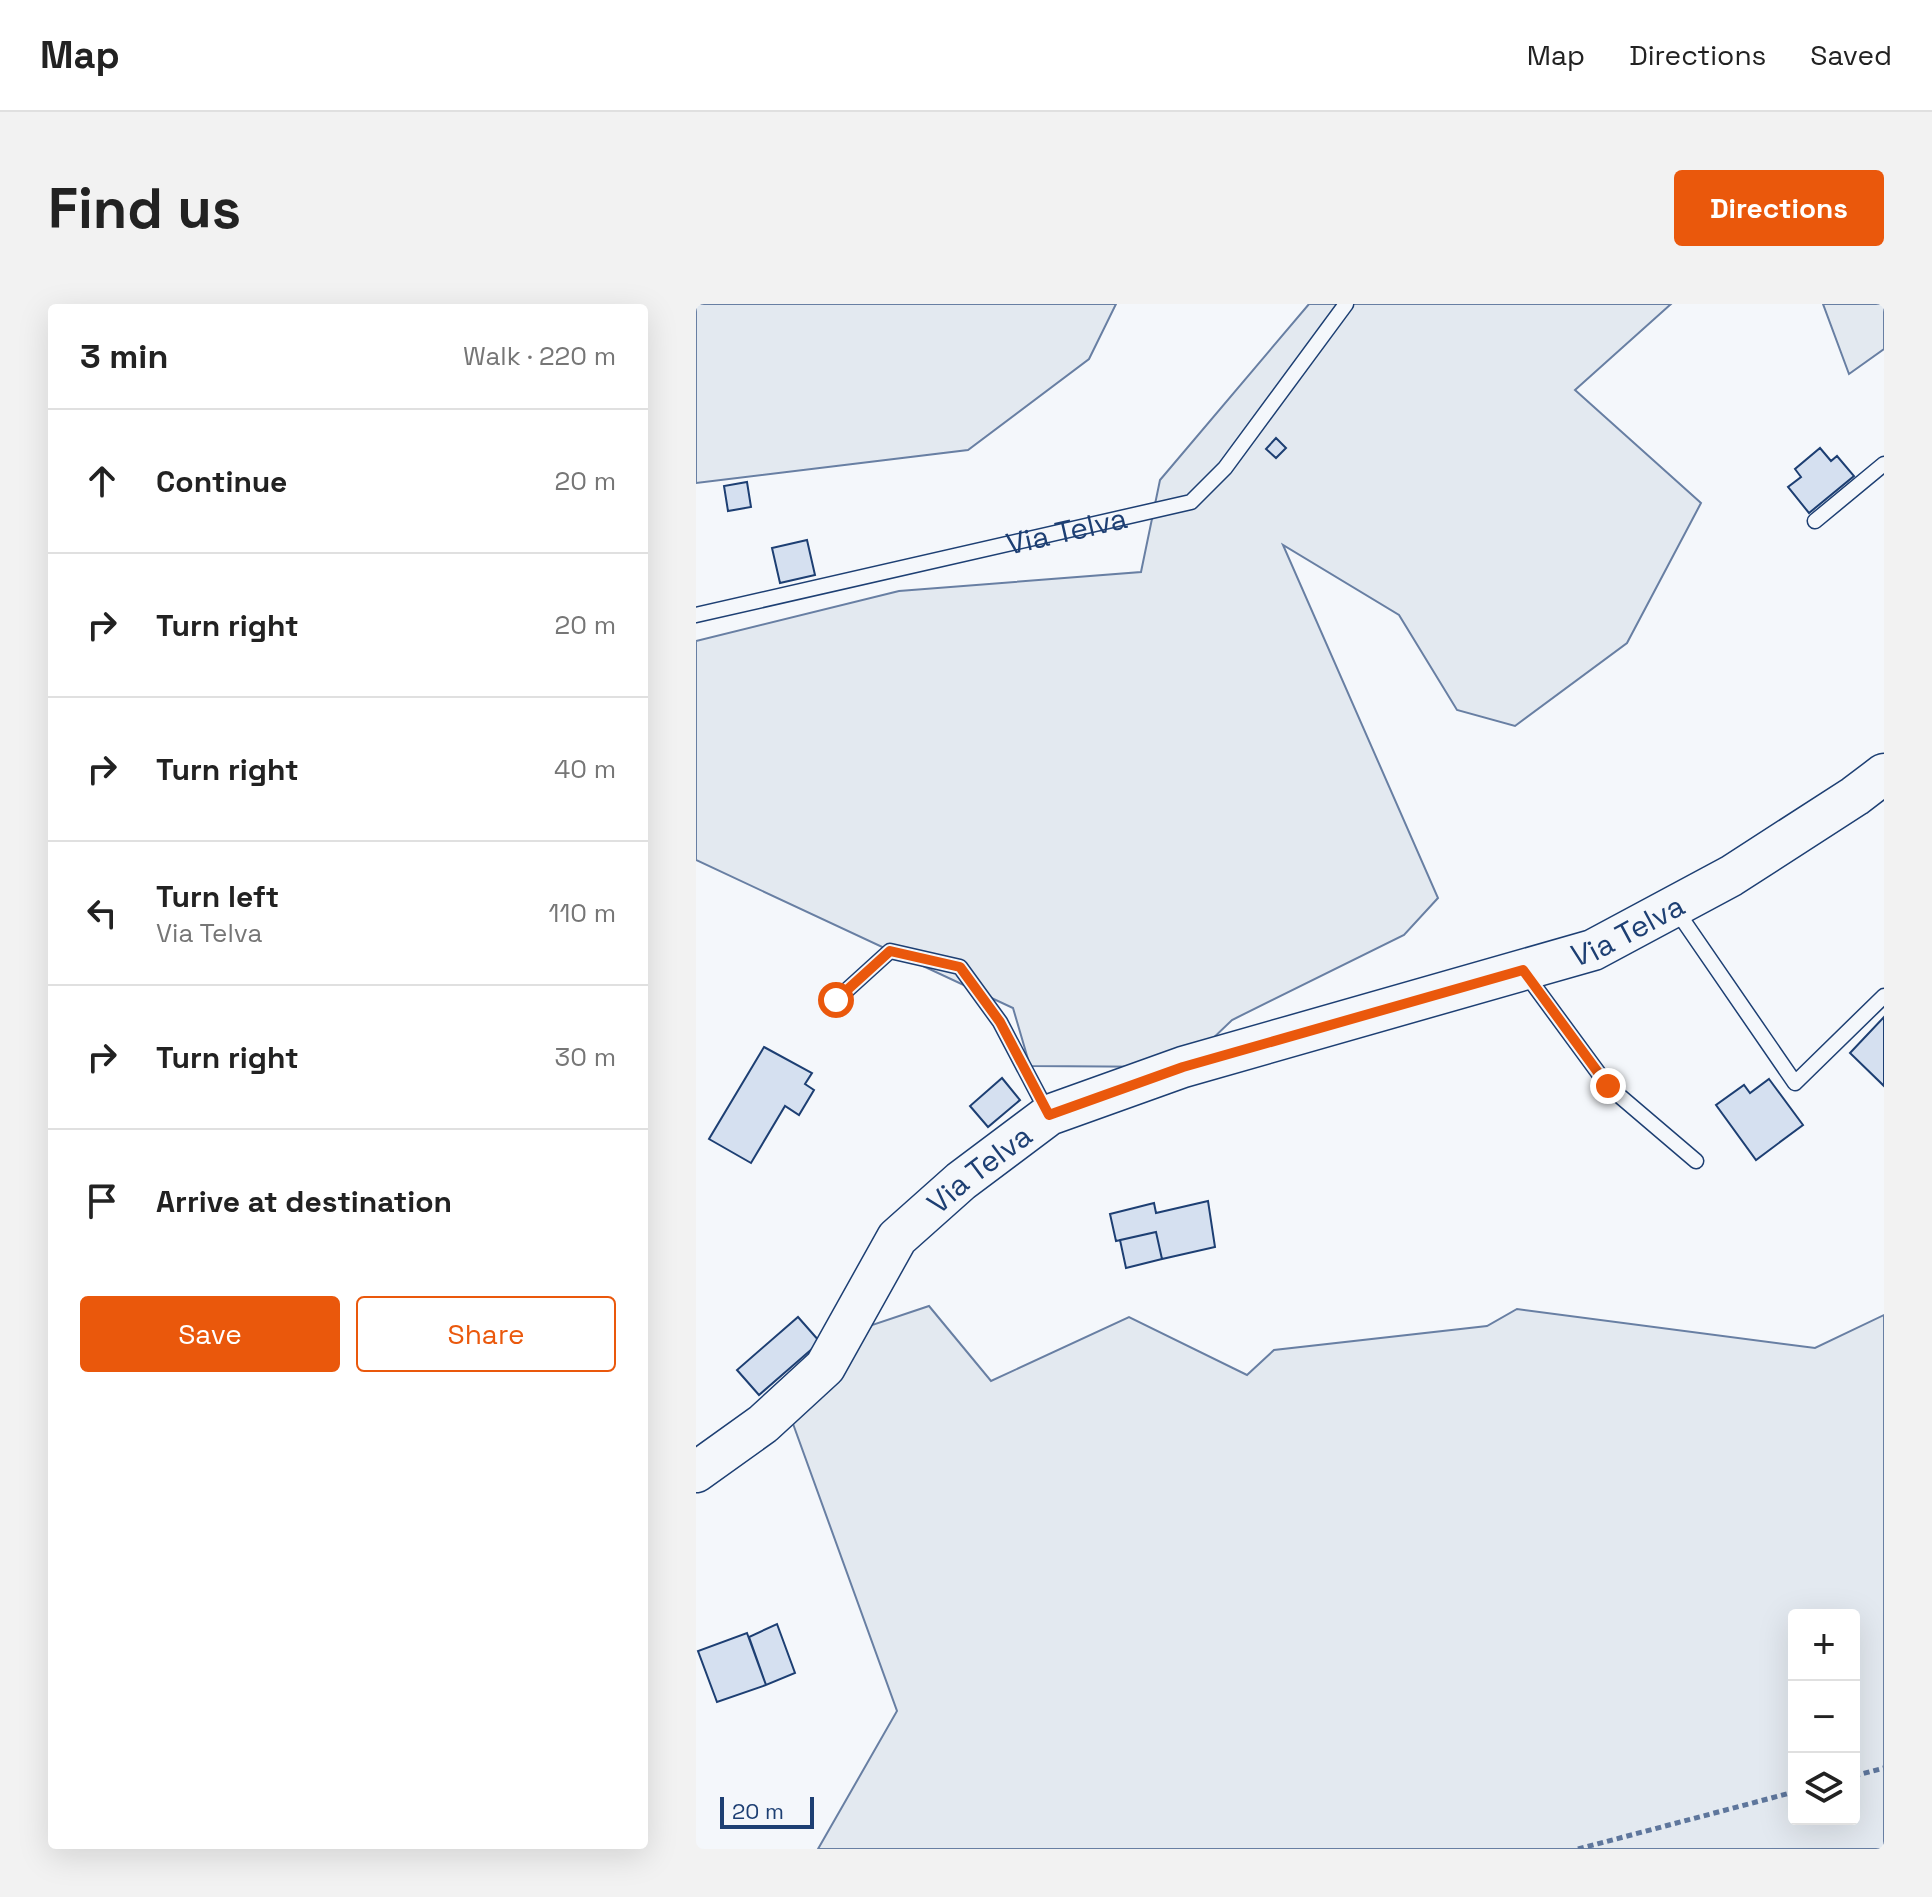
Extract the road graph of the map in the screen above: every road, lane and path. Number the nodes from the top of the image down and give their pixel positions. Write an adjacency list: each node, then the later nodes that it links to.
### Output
1 (1346, 304): 4 (lane, Via Telva)
2 (1884, 464): 3 (lane)
3 (1815, 521)
4 (696, 615)
5 (1877, 784): 6 (street, Via Telva)
6 (1674, 907): 7 (street, Via Telva); 8 (lane)
7 (1523, 970): 10 (street, Via Telva); 11 (lane)
8 (1884, 996)
9 (836, 1000): 10 (lane)
10 (1049, 1115): 12 (street, Via Telva)
11 (1696, 1161)
12 (696, 1472)
13 (1884, 1768): 14 (path)
14 (1860, 1774)
15 (1788, 1794): 16 (path)
16 (1578, 1849)

